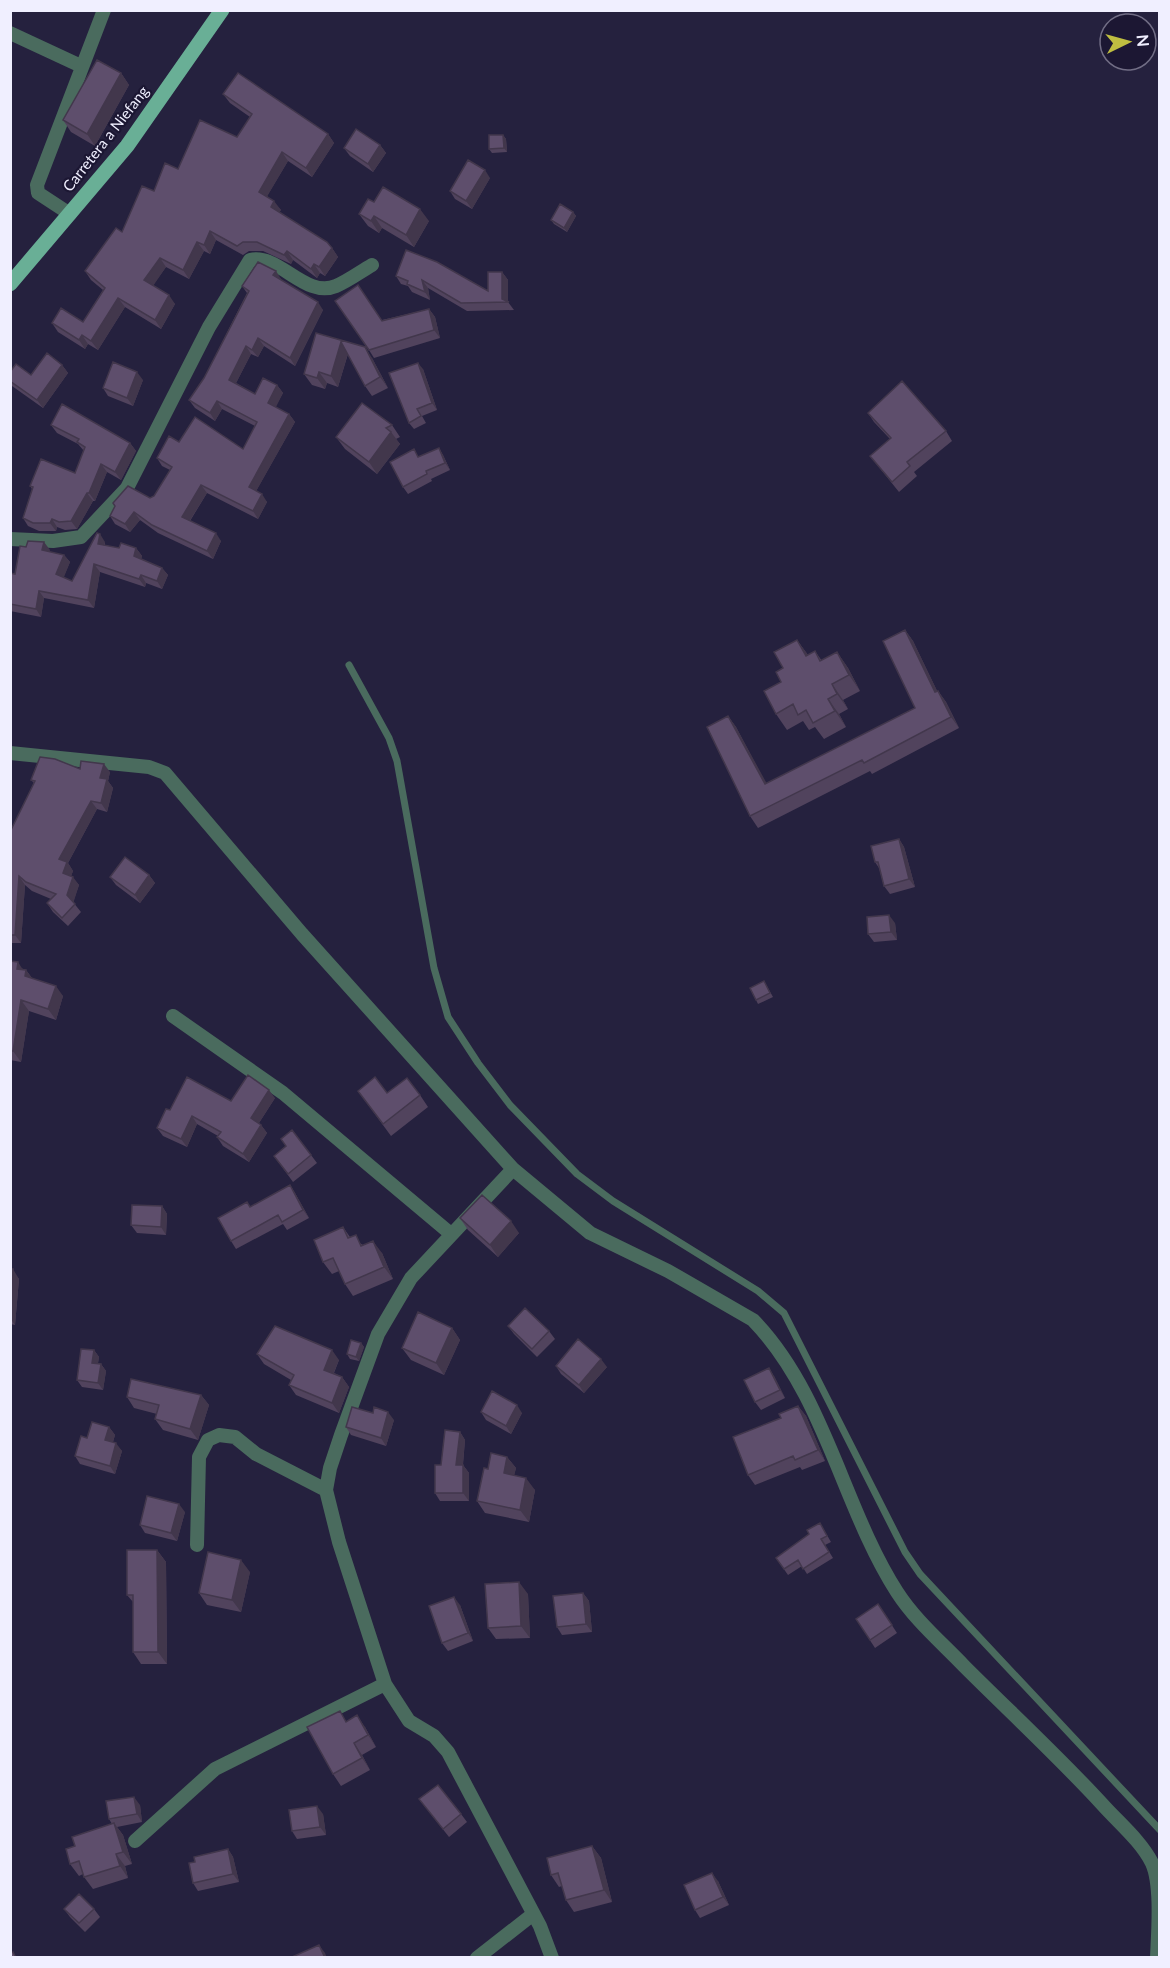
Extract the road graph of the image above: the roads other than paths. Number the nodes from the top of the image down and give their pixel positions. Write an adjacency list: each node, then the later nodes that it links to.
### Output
1 (104, 10): 4 (street)
2 (222, 10): 5 (main road, Carretera a Niefang)
3 (10, 33): 4 (street)
4 (81, 66): 5 (street)
5 (70, 214): 7 (main road, Carretera a Niefang)
6 (372, 265): 8 (street)
7 (10, 284)
8 (10, 539)
9 (349, 665): 17 (lane)
10 (10, 753): 12 (street)
11 (173, 1016): 13 (street)
12 (513, 1169): 13 (street); 22 (street)
13 (451, 1234): 14 (street)
14 (326, 1490): 15 (street); 16 (street)
15 (197, 1545)
16 (385, 1684): 18 (street); 19 (street)
17 (1160, 1830)
18 (135, 1840)
19 (532, 1915): 20 (street); 21 (street)
20 (477, 1958)
21 (552, 1958)
22 (1157, 1958)

